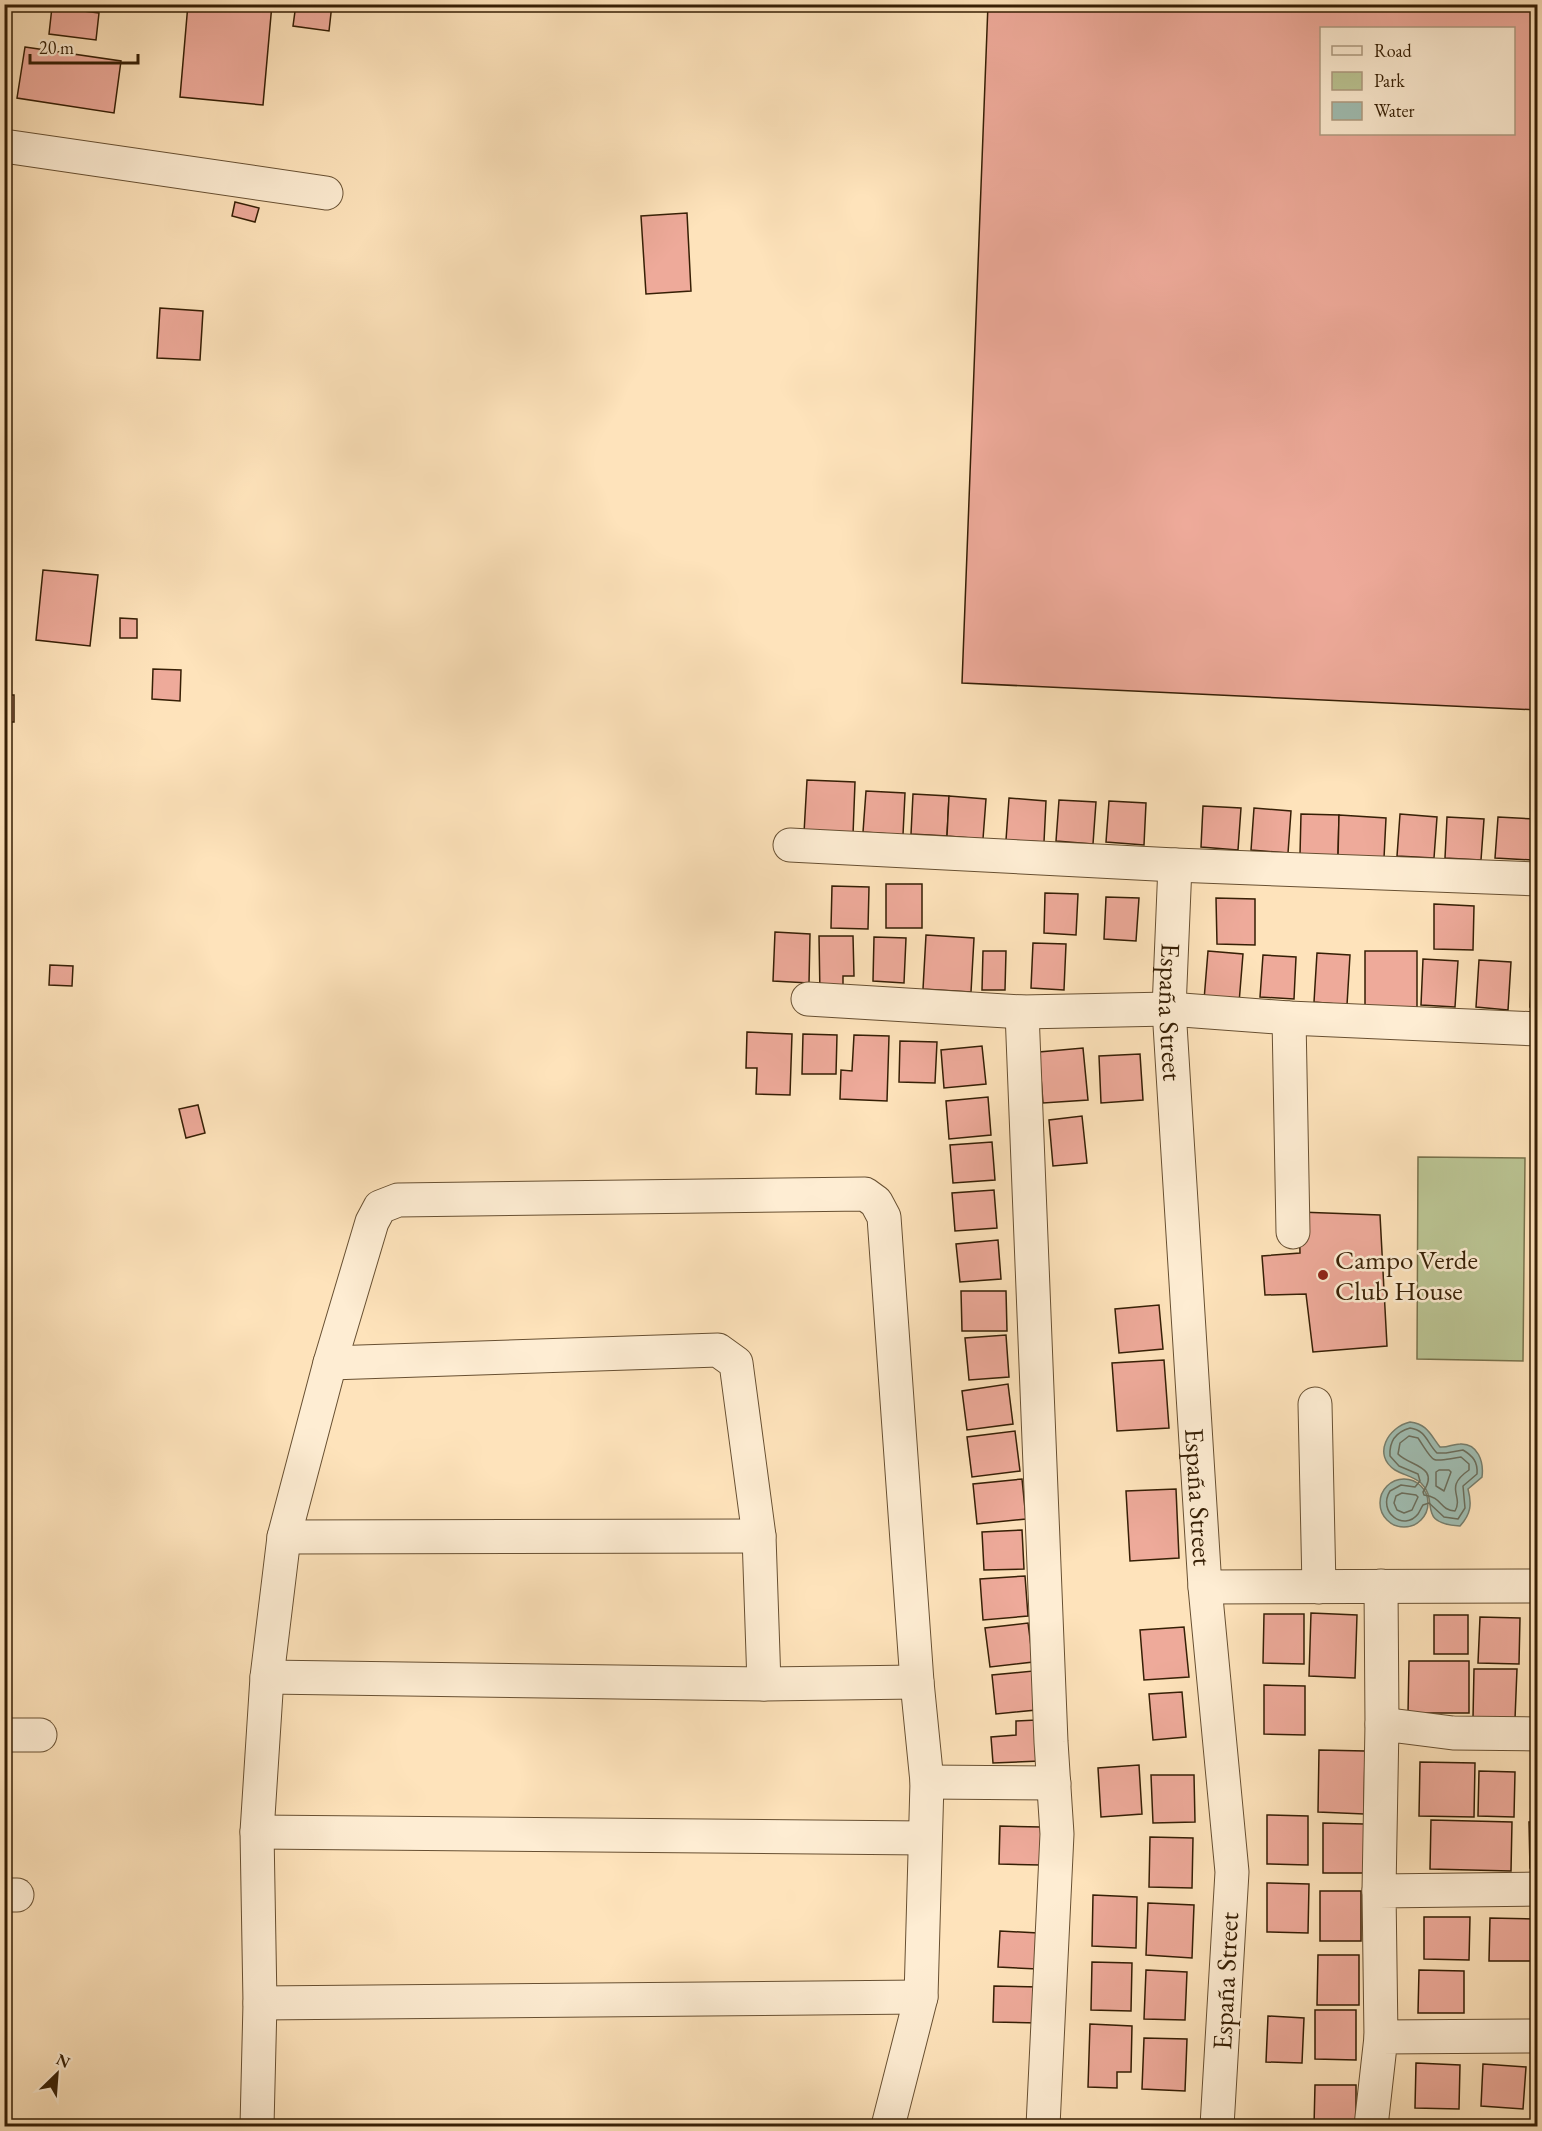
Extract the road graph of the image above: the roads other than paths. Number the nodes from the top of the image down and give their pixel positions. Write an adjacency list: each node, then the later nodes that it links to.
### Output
1 (4, 146): 2 (street)
2 (326, 193)
3 (790, 845): 4 (street)
4 (1175, 865): 5 (street); 7 (street, España Street)
5 (1538, 879)
6 (808, 999): 8 (street)
7 (1169, 1009): 8 (street); 9 (street); 18 (street, España Street)
8 (1022, 1012): 28 (street)
9 (1290, 1018): 10 (street); 11 (street)
10 (1538, 1029)
11 (1293, 1232)
12 (330, 1363): 14 (street); 15 (street); 21 (street)
13 (1315, 1404): 19 (street)
14 (759, 1536): 15 (street); 22 (street)
15 (284, 1537): 20 (street)
16 (1382, 1586): 17 (street); 19 (street); 23 (street)
17 (1538, 1586)
18 (1205, 1587): 19 (street); 40 (street, España Street)
19 (1319, 1587)
20 (267, 1677): 22 (street); 29 (street)
21 (917, 1682): 22 (street); 27 (street)
22 (764, 1684)
23 (1382, 1724): 24 (street); 32 (street)
24 (1538, 1734)
25 (4, 1735): 26 (street)
26 (40, 1735)
27 (927, 1782): 28 (street); 30 (street)
28 (1054, 1783): 39 (street)
29 (257, 1832): 30 (street); 34 (street)
30 (925, 1838): 33 (street)
31 (1538, 1889): 32 (street)
32 (1379, 1891): 36 (street)
33 (921, 1997): 34 (street); 38 (street)
34 (260, 2003): 37 (street)
35 (1538, 2036): 36 (street)
36 (1381, 2037): 41 (street)
37 (257, 2127)
38 (888, 2127)
39 (1043, 2127)
40 (1217, 2127)
41 (1371, 2127)

